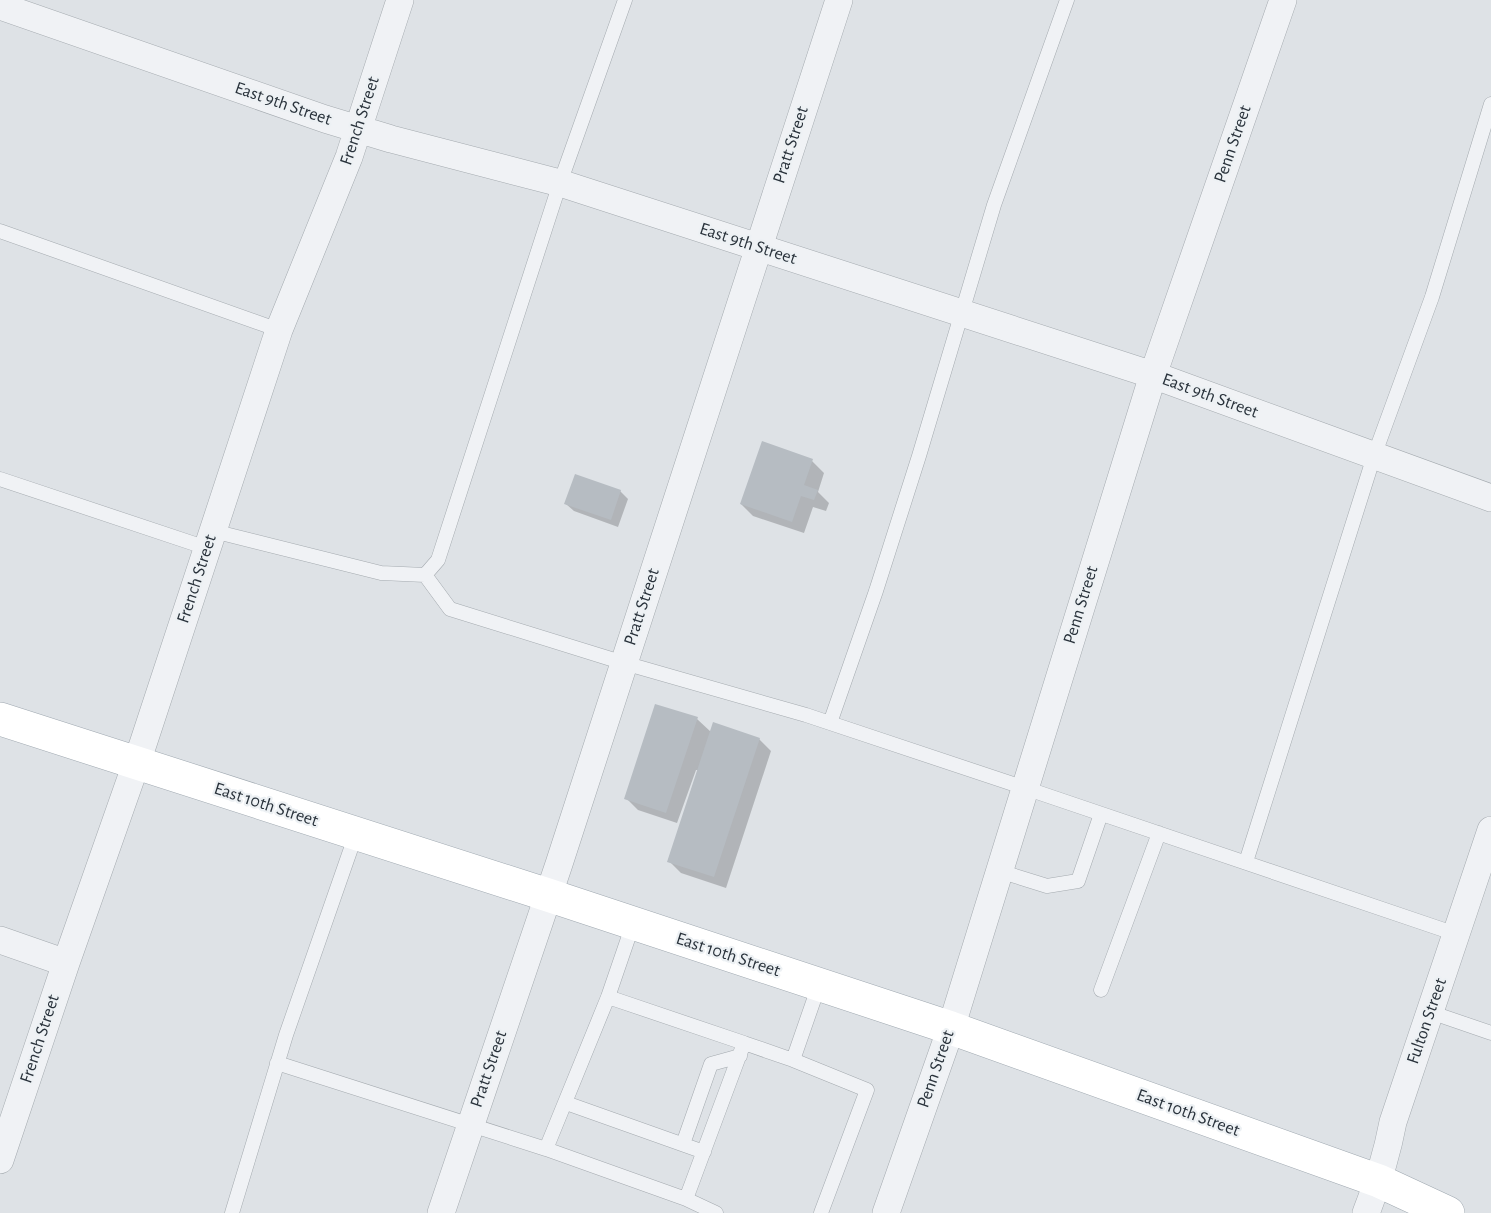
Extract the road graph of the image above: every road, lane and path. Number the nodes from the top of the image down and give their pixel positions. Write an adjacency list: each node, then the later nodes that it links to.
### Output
1 (400, 0): 8 (street, French Street)
2 (625, 0): 9 (lane)
3 (839, 0): 11 (street, Pratt Street)
4 (1067, 0): 12 (lane)
5 (1283, 0): 14 (street, Penn Street)
6 (0, 6): 8 (street, East 9th Street)
7 (1491, 104): 15 (lane)
8 (359, 129): 9 (street, East 9th Street); 13 (street, French Street)
9 (560, 183): 11 (street, East 9th Street); 19 (lane)
10 (0, 231): 13 (lane)
11 (758, 247): 12 (street, East 9th Street); 20 (street, Pratt Street)
12 (962, 313): 14 (street, East 9th Street); 22 (lane)
13 (279, 330): 18 (street, French Street)
14 (1153, 375): 15 (street, East 9th Street); 24 (street, Penn Street)
15 (1374, 456): 17 (street, East 9th Street); 29 (lane)
16 (0, 479): 18 (lane)
17 (1491, 498)
18 (210, 540): 19 (lane); 23 (street, French Street)
19 (425, 575): 20 (lane)
20 (624, 663): 22 (lane); 31 (street, Pratt Street)
21 (0, 720): 23 (main road, East 10th Street)
22 (830, 723): 24 (lane)
23 (135, 764): 28 (main road, East 10th Street); 35 (street, French Street)
24 (1025, 788): 25 (lane); 30 (street, Penn Street)
25 (1101, 814): 27 (lane); 30 (lane)
26 (1491, 830): 33 (street, Fulton Street)
27 (1159, 833): 29 (lane); 37 (lane)
28 (356, 834): 31 (main road, East 10th Street); 44 (lane)
29 (1246, 862): 33 (lane)
30 (999, 872): 40 (street, Penn Street)
31 (548, 895): 32 (main road, East 10th Street); 46 (street, Pratt Street)
32 (633, 924): 36 (main road, East 10th Street); 38 (lane)
33 (1456, 934): 39 (street, Fulton Street)
34 (0, 940): 35 (street)
35 (66, 963): 47 (street, French Street)
36 (819, 985): 40 (main road, East 10th Street); 43 (lane)
37 (1101, 990)
38 (608, 997): 42 (lane); 45 (lane)
39 (1430, 1012): 41 (lane); 52 (street, Fulton Street)
40 (951, 1028): 52 (main road, East 10th Street); 58 (street, Penn Street)
41 (1491, 1033)
42 (742, 1050): 43 (lane); 48 (lane); 50 (lane)
43 (793, 1060): 57 (lane)
44 (277, 1063): 46 (lane); 54 (lane)
45 (566, 1103): 48 (lane); 49 (lane)
46 (471, 1124): 49 (lane); 55 (street, Pratt Street)
47 (4, 1131): 51 (street, French Street)
48 (683, 1144): 50 (lane)
49 (546, 1149): 53 (lane)
50 (704, 1152): 53 (lane)
51 (0, 1160)
52 (1378, 1181): 59 (street, Fulton Street); 60 (main road, East 10th Street)
53 (686, 1199): 56 (lane)
54 (231, 1213)
55 (441, 1213)
56 (716, 1213)
57 (820, 1213)
58 (886, 1213)
59 (1366, 1213)
60 (1448, 1213)

